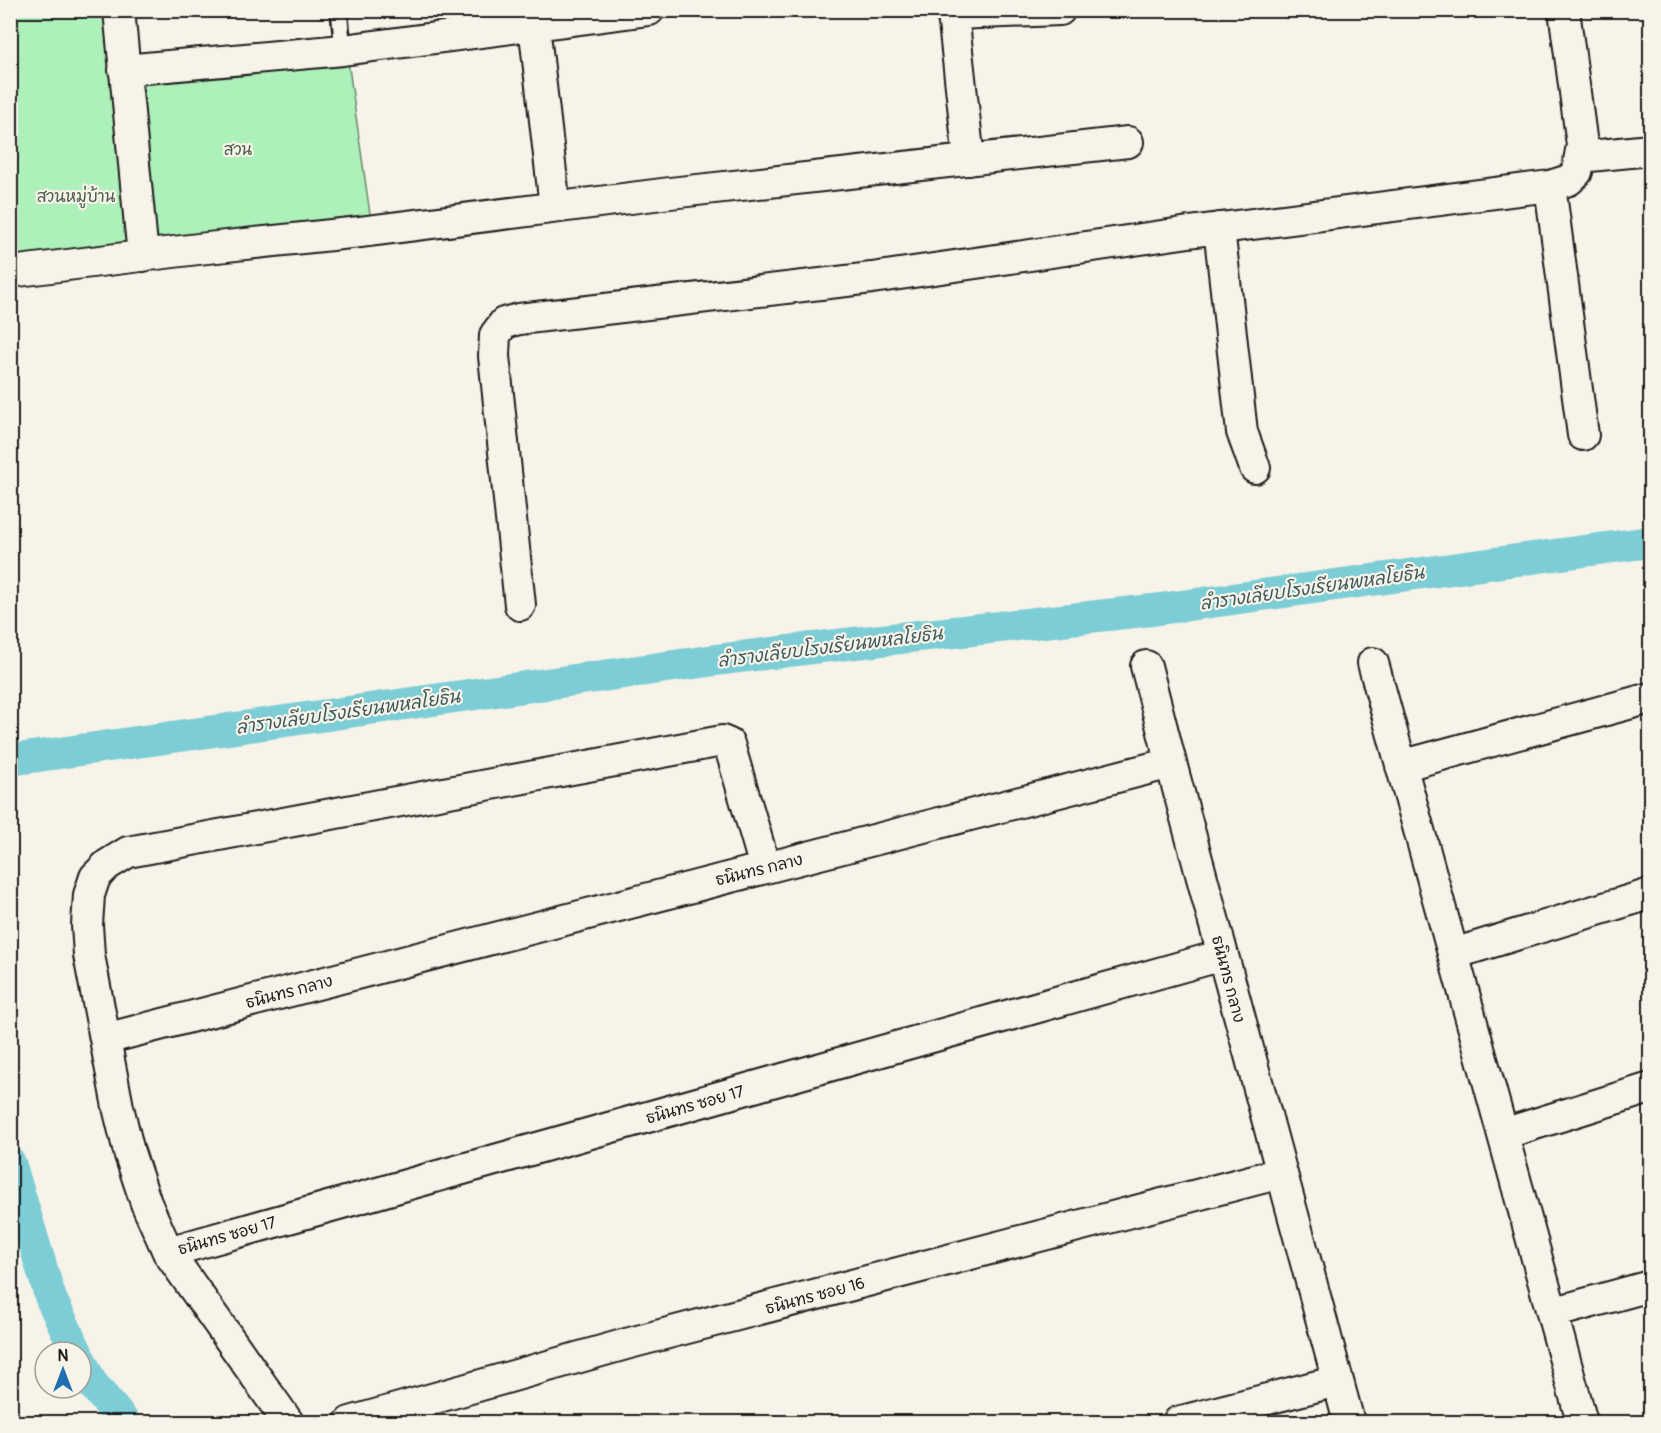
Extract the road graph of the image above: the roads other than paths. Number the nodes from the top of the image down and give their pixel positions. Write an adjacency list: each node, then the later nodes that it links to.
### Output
1 (119, 10): 9 (street)
2 (339, 10): 8 (lane)
3 (649, 10): 7 (street)
4 (1060, 10): 6 (street)
5 (1563, 10): 12 (street)
6 (951, 12): 13 (street)
7 (534, 25): 8 (street); 15 (street)
8 (343, 50): 9 (street)
9 (124, 70): 17 (street)
10 (1128, 142): 13 (street)
11 (1650, 150): 12 (street)
12 (1580, 157): 14 (street)
13 (969, 160): 15 (street)
14 (1550, 186): 16 (street); 19 (street)
15 (555, 207): 17 (street)
16 (1219, 228): 20 (street); 21 (street)
17 (143, 256): 18 (street)
18 (10, 272)
19 (1583, 435)
20 (1255, 468)
21 (520, 605)
22 (1373, 663): 26 (street)
23 (1146, 666): 25 (street)
24 (1650, 698): 26 (street)
25 (1171, 764): 27 (street, ธนินทร กลาง); 30 (street, ธนินทร กลาง)
26 (1401, 766): 29 (street)
27 (765, 867): 31 (street, ธนินทร กลาง); 31 (street)
28 (1650, 894): 29 (street)
29 (1453, 954): 33 (street)
30 (1223, 955): 34 (street, ธนินทร กลาง); 35 (street, ธนินทร ซอย 17)
31 (105, 1039): 35 (street)
32 (1650, 1088): 33 (street)
33 (1503, 1134): 37 (street)
34 (1281, 1173): 38 (street, ธนินทร กลาง); 40 (street, ธนินทร ซอย 16)
35 (168, 1252): 39 (street)
36 (1650, 1286): 37 (street)
37 (1552, 1313): 43 (street)
38 (1337, 1381): 41 (street); 42 (street, ธนินทร กลาง)
39 (288, 1422)
40 (350, 1422)
41 (1178, 1422)
42 (1349, 1422)
43 (1582, 1422)

